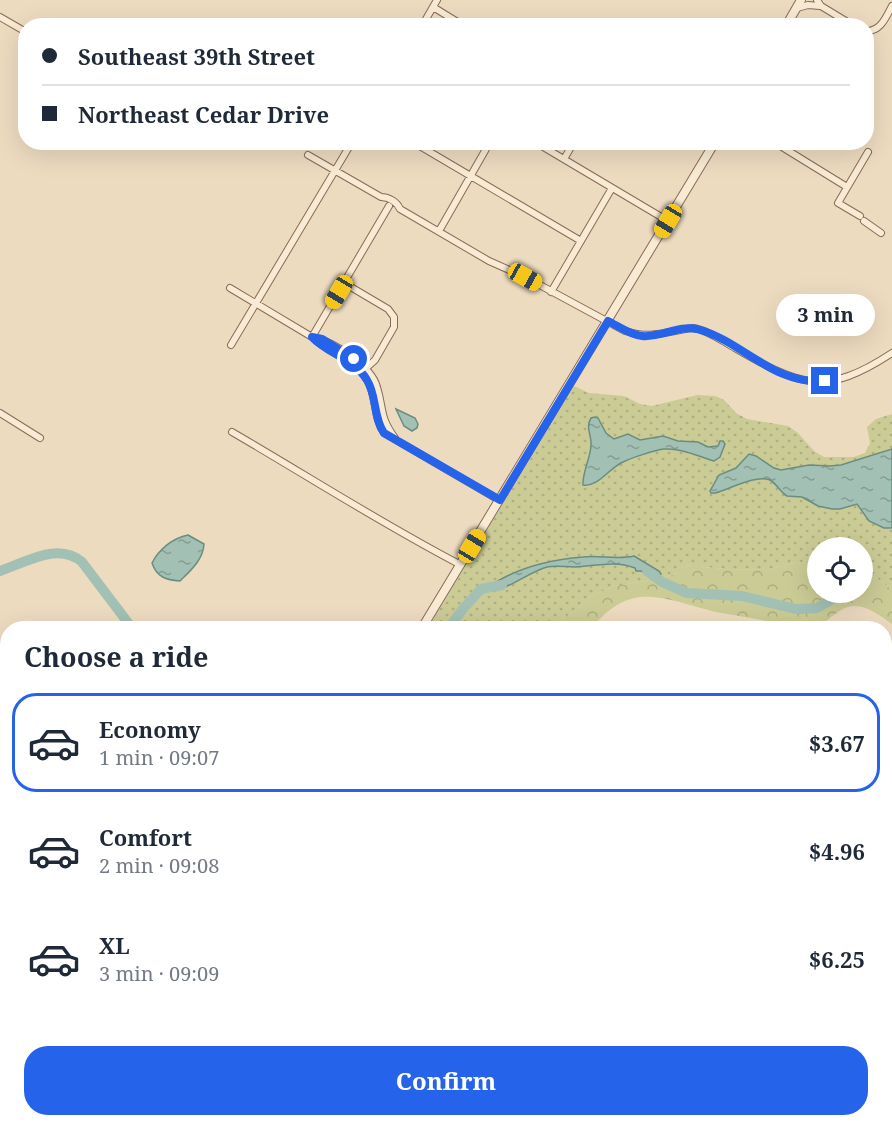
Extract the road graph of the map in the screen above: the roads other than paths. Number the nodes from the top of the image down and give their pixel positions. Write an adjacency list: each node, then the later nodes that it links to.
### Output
1 (437, 0): 5 (street)
2 (819, 3): 3 (street); 10 (street)
3 (799, 4): 9 (street)
4 (892, 6): 12 (street)
5 (433, 7): 7 (street); 8 (street)
6 (0, 17): 11 (street)
7 (427, 18)
8 (451, 18)
9 (791, 18)
10 (842, 18)
11 (18, 27)
12 (874, 30)
13 (347, 150): 23 (street)
14 (427, 150): 24 (street)
15 (486, 150): 24 (street)
16 (549, 150): 22 (street)
17 (569, 150): 22 (street)
18 (710, 150): 30 (street)
19 (787, 150): 25 (street)
20 (868, 152): 25 (street)
21 (308, 155): 23 (street)
22 (564, 159): 26 (street)
23 (335, 170): 27 (street); 37 (street)
24 (471, 176): 31 (street); 33 (street)
25 (847, 187): 32 (street)
26 (612, 188): 30 (street); 33 (street)
27 (381, 197): 28 (street); 29 (street)
28 (389, 206): 29 (street); 34 (street)
29 (400, 209): 31 (street)
30 (668, 221): 38 (street)
31 (439, 231): 36 (street)
32 (881, 233)
33 (581, 241): 36 (street)
34 (344, 283): 39 (street); 42 (street)
35 (230, 288): 37 (street)
36 (551, 292): 38 (street)
37 (256, 304): 39 (street); 40 (street)
38 (608, 321): 41 (street); 46 (street)
39 (312, 337): 42 (street)
40 (231, 345)
41 (892, 353)
42 (364, 371): 46 (street)
43 (0, 413): 45 (street)
44 (232, 432): 47 (street)
45 (40, 438)
46 (500, 500): 47 (street)
47 (460, 565): 48 (street)
48 (426, 621)

